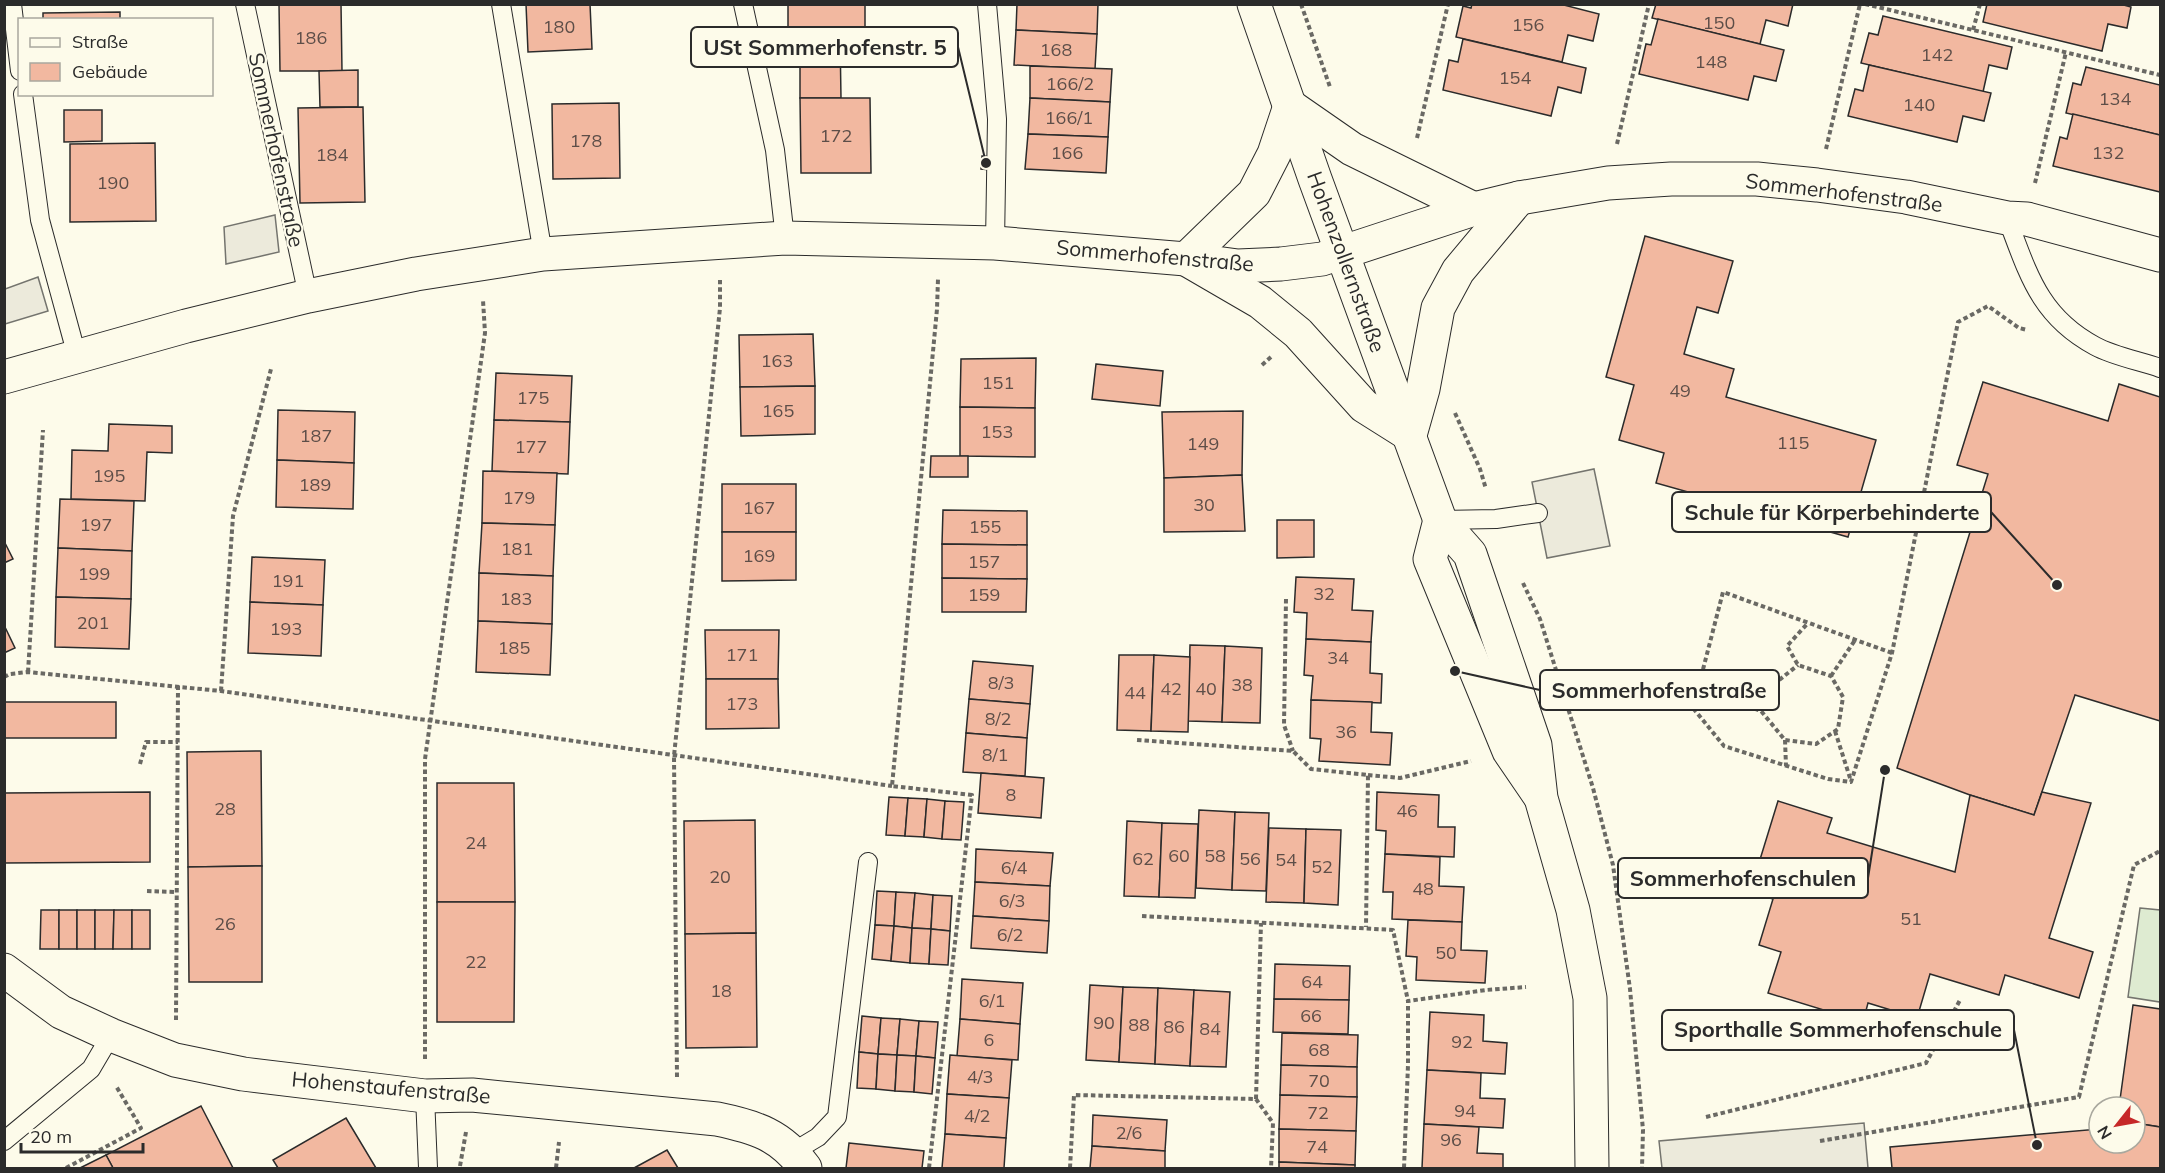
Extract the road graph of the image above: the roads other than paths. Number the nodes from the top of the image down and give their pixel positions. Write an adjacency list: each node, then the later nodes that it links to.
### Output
1 (12, 4): 7 (lane)
2 (245, 4): 19 (lane, Sommerhofenstraße)
3 (501, 4): 16 (lane)
4 (743, 4): 13 (lane)
5 (987, 4): 14 (lane)
6 (1254, 4): 9 (street, Hohenzollernstraße)
7 (18, 54)
8 (23, 96): 20 (lane)
9 (1290, 106): 11 (street); 15 (street, Hohenzollernstraße); 18 (street)
10 (1519, 198): 11 (street, Sommerhofenstraße); 12 (street, Sommerhofenstraße); 23 (street)
11 (1474, 209): 15 (street, Sommerhofenstraße)
12 (2017, 218): 17 (street, Sommerhofenstraße); 21 (lane)
13 (785, 238): 14 (street, Sommerhofenstraße); 16 (street, Sommerhofenstraße)
14 (995, 243): 18 (street, Sommerhofenstraße)
15 (1342, 252): 18 (street, Sommerhofenstraße); 23 (street, Hohenzollernstraße)
16 (543, 254): 19 (street, Sommerhofenstraße)
17 (2160, 255)
18 (1186, 259): 23 (street)
19 (308, 296): 20 (street, Sommerhofenstraße)
20 (77, 357): 22 (street, Sommerhofenstraße)
21 (2160, 368)
22 (4, 377)
23 (1410, 435): 25 (street, Hohenzollernstraße)
24 (1538, 513): 25 (lane)
25 (1440, 520): 33 (street)
26 (868, 862): 31 (lane, Hohenstaufenstraße)
27 (4, 970): 28 (street, Hohenstaufenstraße)
28 (111, 1035): 29 (street, Hohenstaufenstraße); 30 (lane)
29 (425, 1096): 31 (street, Hohenstaufenstraße); 32 (lane)
30 (4, 1141)
31 (799, 1160)
32 (428, 1168)
33 (1592, 1168)

